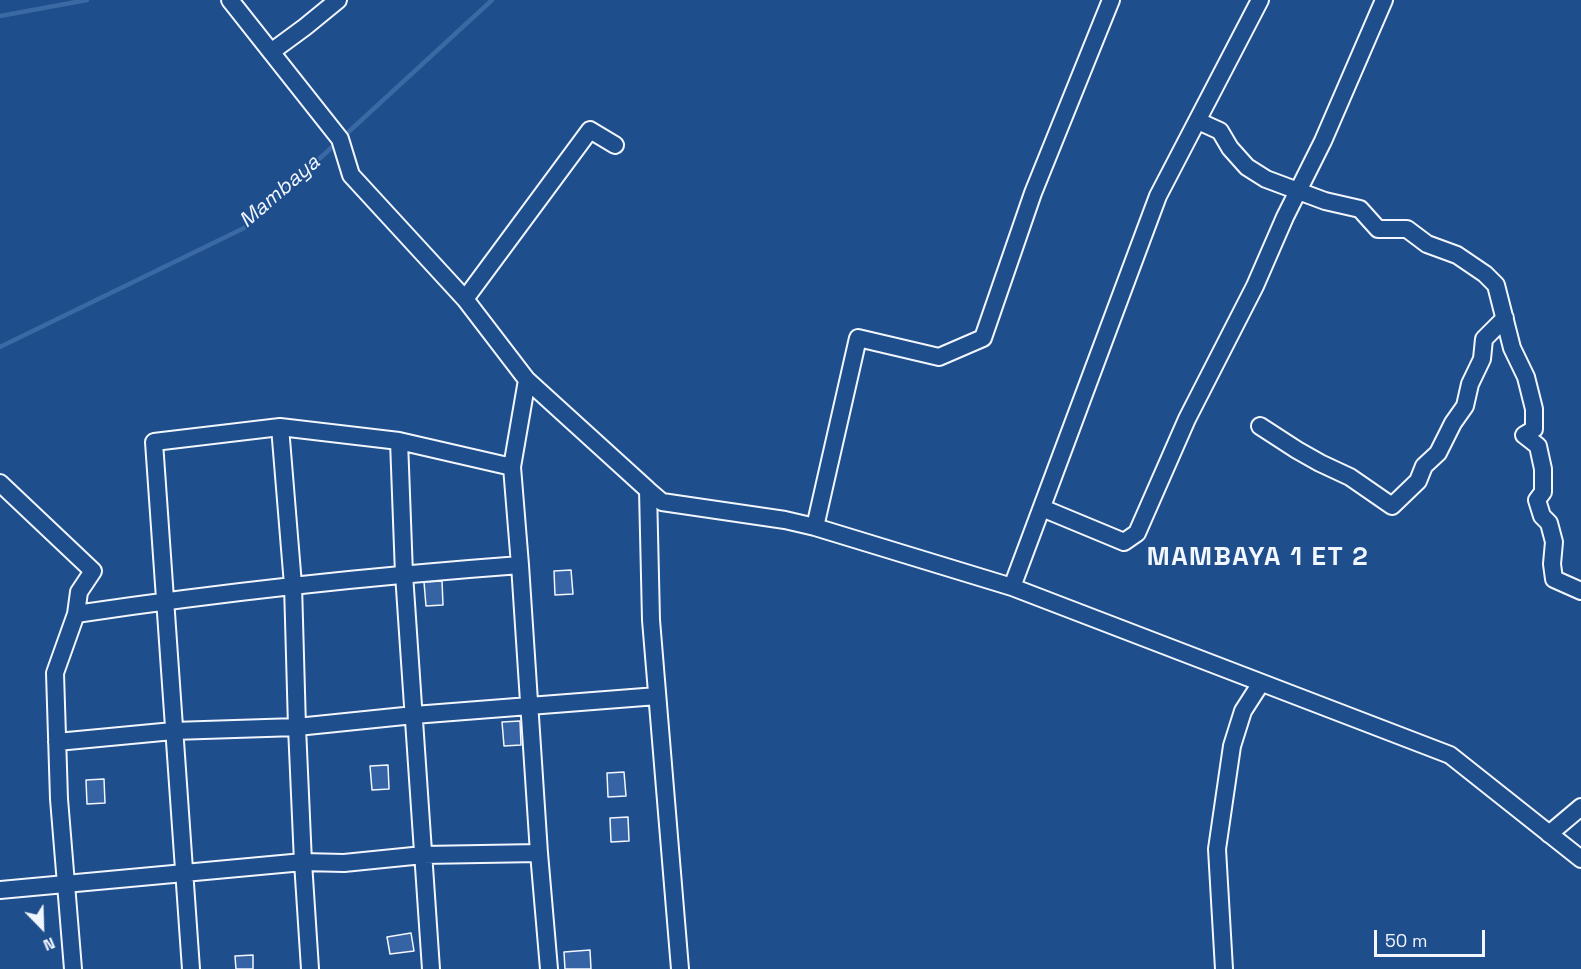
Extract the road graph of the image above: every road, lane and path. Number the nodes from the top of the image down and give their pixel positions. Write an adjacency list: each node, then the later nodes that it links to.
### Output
1 (230, 0): 6 (street)
2 (338, 0): 6 (street)
3 (1111, 0): 20 (street)
4 (1260, 0): 7 (street)
5 (1384, 0): 9 (street)
6 (271, 52): 10 (street)
7 (1198, 121): 9 (street); 19 (street)
8 (615, 145): 10 (street)
9 (1298, 191): 11 (street); 19 (street)
10 (465, 299): 12 (street)
11 (1504, 318): 13 (street); 25 (street)
12 (527, 381): 16 (street); 18 (street)
13 (1260, 426)
14 (280, 427): 15 (street); 23 (street); 26 (street)
15 (399, 441): 16 (street); 22 (street)
16 (512, 467): 21 (street)
17 (0, 483): 27 (street)
18 (648, 490): 20 (street); 29 (street)
19 (1042, 508): 24 (street)
20 (815, 526): 24 (street)
21 (520, 566): 22 (street); 30 (street)
22 (404, 574): 23 (street); 31 (street)
23 (293, 585): 26 (street); 32 (street)
24 (1012, 587): 28 (street)
25 (1581, 591)
26 (164, 601): 27 (street); 33 (street)
27 (76, 614): 34 (street)
28 (1261, 683): 36 (street); 50 (street)
29 (657, 696): 30 (street); 49 (street)
30 (530, 706): 31 (street); 37 (street)
31 (414, 716): 32 (street); 38 (street)
32 (297, 727): 33 (street); 40 (street)
33 (173, 731): 34 (street); 41 (street)
34 (57, 742): 42 (street)
35 (1581, 807): 36 (street)
36 (1549, 834): 39 (street)
37 (539, 853): 38 (street); 48 (street)
38 (423, 855): 40 (street); 47 (street)
39 (1581, 859)
40 (303, 862): 41 (street); 46 (street)
41 (183, 873): 42 (street); 45 (street)
42 (67, 884): 43 (street); 44 (street)
43 (0, 890)
44 (73, 969)
45 (191, 969)
46 (310, 969)
47 (431, 969)
48 (549, 969)
49 (680, 969)
50 (1224, 969)

